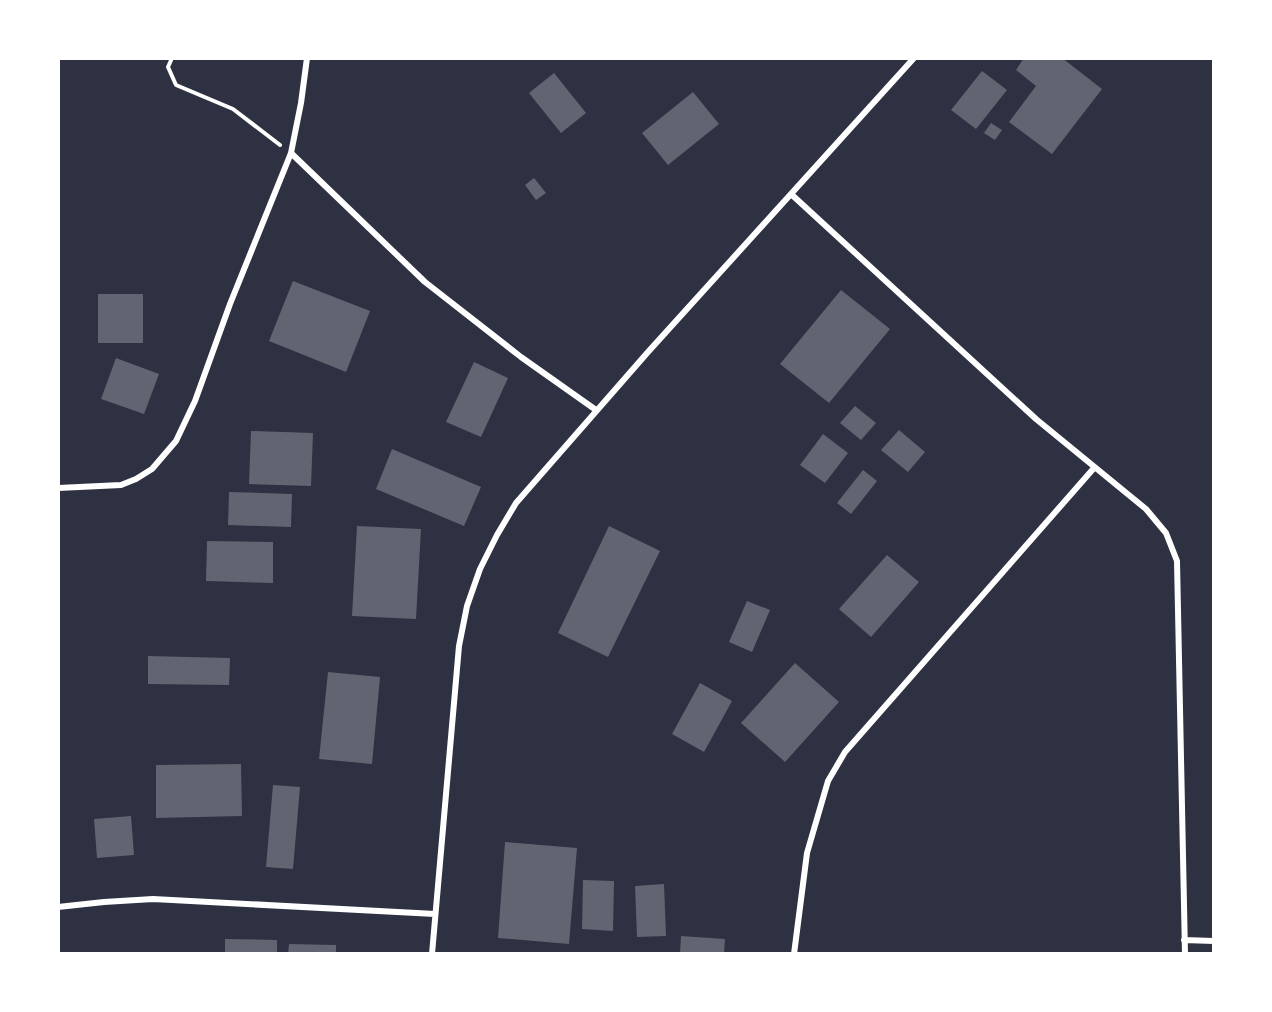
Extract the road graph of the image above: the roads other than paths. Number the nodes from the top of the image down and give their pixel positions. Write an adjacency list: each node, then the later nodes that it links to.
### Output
1 (307, 58): 3 (street)
2 (914, 58): 4 (street)
3 (291, 153): 5 (street); 7 (street)
4 (792, 194): 5 (street); 6 (street)
5 (596, 410): 9 (street)
6 (1094, 468): 10 (street); 13 (street)
7 (58, 488)
8 (58, 907): 9 (street)
9 (435, 914): 12 (street)
10 (1184, 940): 11 (street); 14 (street)
11 (1214, 941)
12 (432, 954)
13 (794, 954)
14 (1185, 954)

